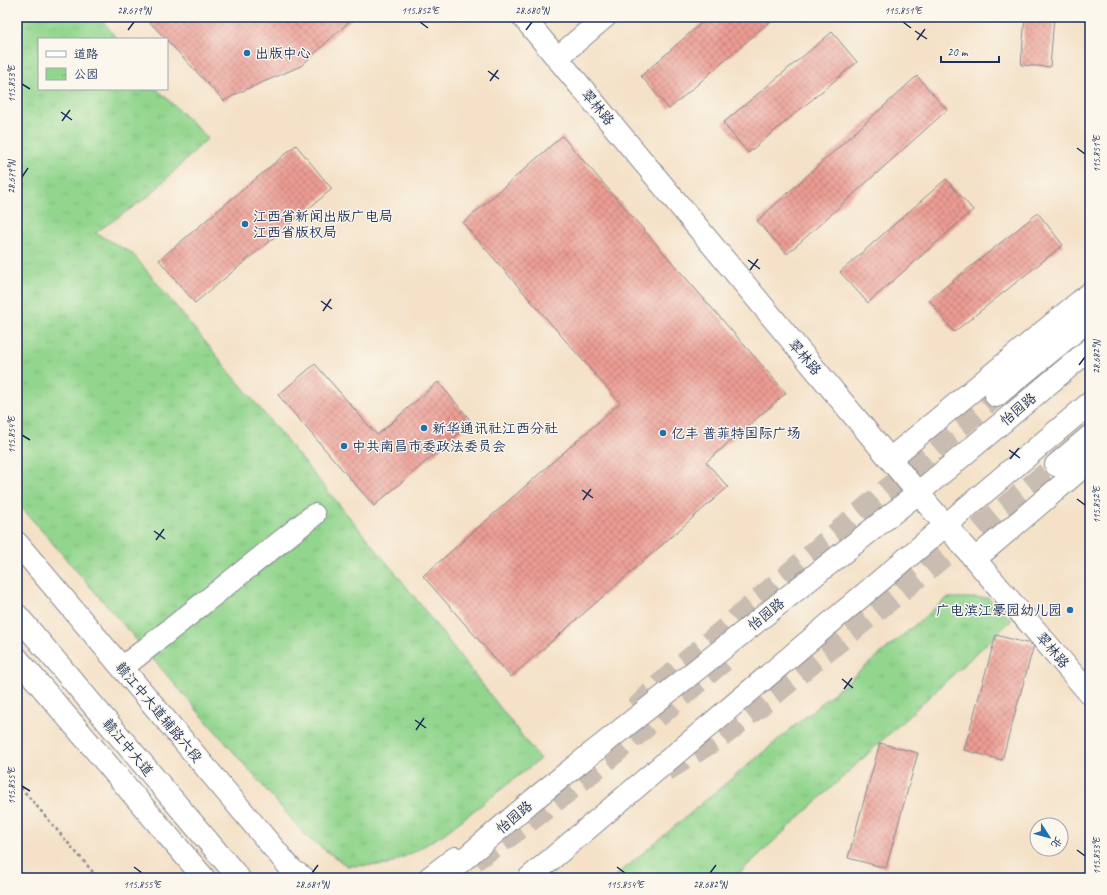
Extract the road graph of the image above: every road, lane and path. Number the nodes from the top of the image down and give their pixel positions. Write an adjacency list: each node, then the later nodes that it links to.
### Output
1 (523, 17): 3 (main road, 翠林路)
2 (604, 17): 3 (main road)
3 (557, 58): 10 (main road, 翠林路)
4 (1090, 293): 10 (main road)
5 (1090, 319): 7 (main road)
6 (1090, 349): 13 (main road, 怡园路)
7 (996, 396)
8 (1090, 403): 15 (main road)
9 (1090, 436): 12 (main road)
10 (890, 459): 13 (main road, 翠林路)
11 (1090, 462): 17 (main road)
12 (1056, 464)
13 (918, 493): 15 (main road, 翠林路); 23 (main road, 怡园路)
14 (314, 515): 20 (main road)
15 (945, 524): 17 (main road, 翠林路); 30 (main road)
16 (17, 543): 20 (main road, 赣江中大道辅路六段)
17 (975, 559): 21 (main road, 翠林路)
18 (17, 615): 26 (main road, 赣江中大道)
19 (17, 658): 25 (main road, 赣江中大道)
20 (122, 668): 27 (main road, 赣江中大道辅路六段)
21 (1090, 694)
22 (17, 783): 24 (path)
23 (533, 800): 28 (main road); 29 (main road, 怡园路)
24 (98, 878)
25 (204, 878)
26 (239, 878)
27 (304, 878)
28 (429, 878)
29 (442, 878)
30 (529, 878)

